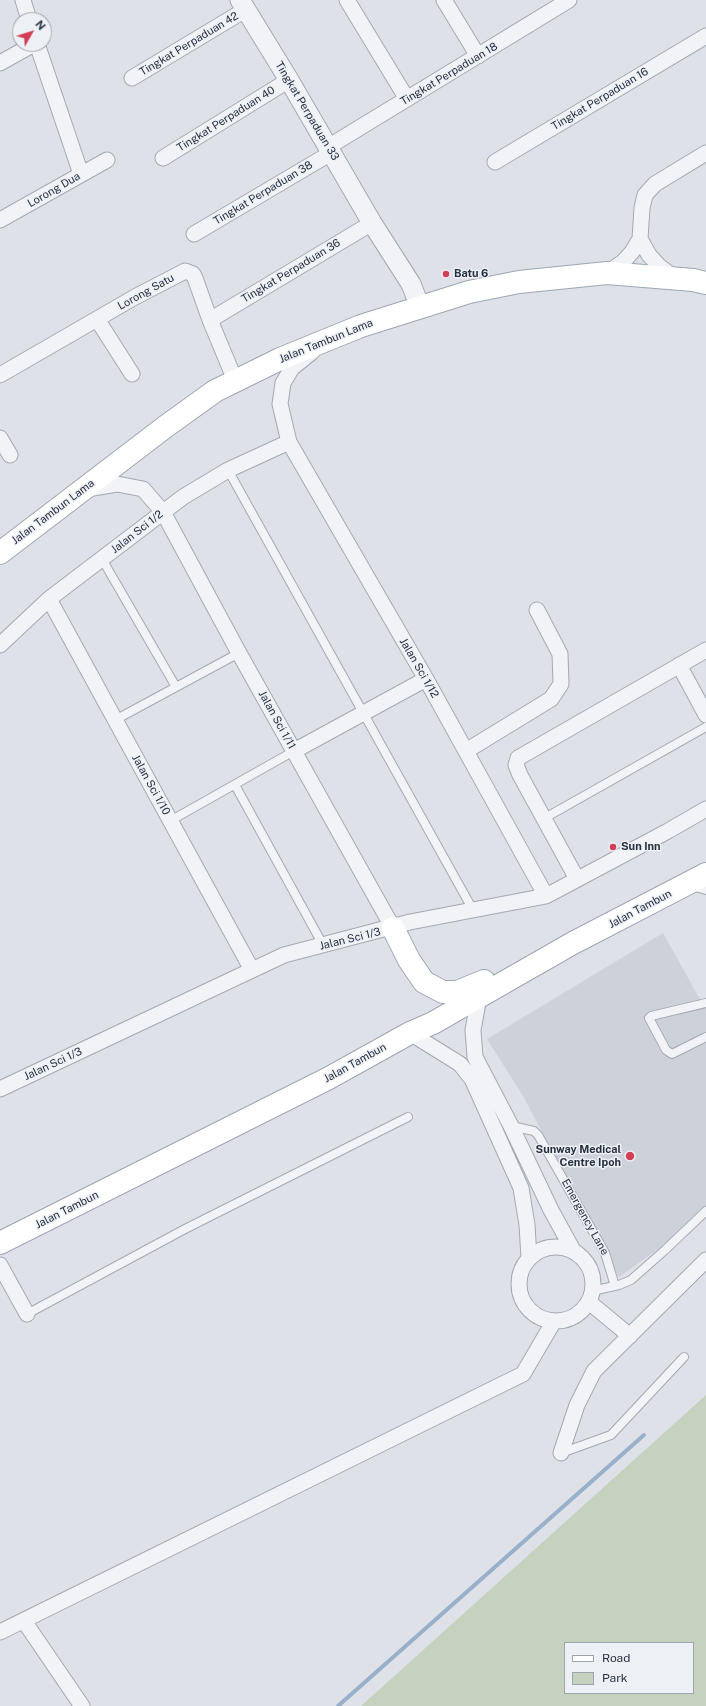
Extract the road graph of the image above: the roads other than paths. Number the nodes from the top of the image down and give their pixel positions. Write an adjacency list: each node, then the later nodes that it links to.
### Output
1 (23, 0): 7 (street)
2 (347, 0): 15 (street)
3 (444, 0): 11 (street)
4 (569, 0): 6 (street, Tingkat Perpaduan 18)
5 (243, 5): 13 (street, Tingkat Perpaduan 42); 14 (street, Tingkat Perpaduan 33)
6 (548, 6): 11 (street, Tingkat Perpaduan 18)
7 (27, 12)
8 (706, 36): 20 (street, Tingkat Perpaduan 16)
9 (20, 52): 12 (street)
10 (40, 52): 21 (street)
11 (478, 56): 15 (street, Tingkat Perpaduan 18)
12 (0, 63)
13 (132, 78)
14 (289, 80): 16 (street, Tingkat Perpaduan 33); 18 (street, Tingkat Perpaduan 40)
15 (407, 99): 16 (street, Tingkat Perpaduan 18)
16 (330, 150): 23 (street, Tingkat Perpaduan 33); 24 (street, Tingkat Perpaduan 38)
17 (706, 153): 25 (street)
18 (163, 158)
19 (107, 160): 21 (street, Lorong Dua)
20 (495, 162)
21 (81, 174): 22 (street, Lorong Dua)
22 (0, 220)
23 (372, 223): 29 (street, Tingkat Perpaduan 33); 31 (street, Tingkat Perpaduan 36)
24 (194, 234)
25 (640, 239): 26 (street); 27 (street)
26 (607, 273): 27 (main road, Jalan Tambun Lama); 29 (main road, Jalan Tambun Lama)
27 (677, 279): 28 (main road, Jalan Tambun Lama)
28 (706, 283)
29 (420, 307): 32 (main road, Jalan Tambun Lama)
30 (97, 319): 31 (street, Lorong Satu); 33 (street); 34 (street, Lorong Satu)
31 (210, 320): 35 (street, Lorong Satu)
32 (325, 340): 35 (main road, Jalan Tambun Lama); 37 (street, Jalan Sci 1/12)
33 (132, 374)
34 (0, 375)
35 (243, 377): 40 (main road, Jalan Tambun Lama)
36 (0, 438): 38 (street)
37 (289, 442): 39 (street, Jalan Sci 1/2); 50 (street, Jalan Sci 1/12)
38 (10, 455)
39 (228, 470): 41 (street, Jalan Sci 1/2); 52 (lane)
40 (83, 489): 41 (street, Jalan Sci 1/11); 42 (main road, Jalan Tambun Lama)
41 (163, 512): 43 (street, Jalan Sci 1/2); 48 (street, Jalan Sci 1/11)
42 (0, 553)
43 (102, 559): 44 (street, Jalan Sci 1/2); 51 (lane)
44 (49, 599): 46 (street, Jalan Sci 1/2); 54 (street, Jalan Sci 1/10)
45 (537, 610): 57 (street)
46 (0, 645)
47 (706, 650): 49 (street)
48 (240, 653): 51 (lane); 56 (street, Jalan Sci 1/11)
49 (679, 665): 53 (street); 60 (street)
50 (426, 679): 52 (street); 57 (street, Jalan Sci 1/12)
51 (176, 687): 54 (lane)
52 (363, 714): 56 (street); 66 (lane)
53 (706, 715)
54 (115, 720): 61 (street, Jalan Sci 1/10)
55 (706, 727): 60 (lane)
56 (294, 751): 58 (lane); 67 (street, Jalan Sci 1/11)
57 (466, 751): 65 (street, Jalan Sci 1/12)
58 (235, 784): 61 (lane); 69 (lane)
59 (706, 809): 63 (street, Jalan Sci 1/3)
60 (543, 819): 63 (street)
61 (170, 821): 70 (street, Jalan Sci 1/10)
62 (706, 874): 64 (main road, Jalan Tambun)
63 (577, 879): 65 (street, Jalan Sci 1/3)
64 (696, 888): 68 (main road, Jalan Tambun)
65 (546, 896): 66 (street, Jalan Sci 1/3)
66 (473, 910): 67 (street, Jalan Sci 1/3)
67 (393, 928): 68 (main road); 69 (street, Jalan Sci 1/3)
68 (573, 944): 71 (main road, Jalan Tambun)
69 (323, 945): 70 (street, Jalan Sci 1/3)
70 (252, 970): 75 (street, Jalan Sci 1/3)
71 (479, 997): 73 (main road, Jalan Tambun); 77 (street)
72 (706, 1003): 74 (lane)
73 (410, 1033): 79 (main road, Jalan Tambun); 81 (street)
74 (706, 1037)
75 (0, 1089)
76 (408, 1117): 86 (lane)
77 (511, 1126): 80 (street); 84 (lane, Emergency Lane)
78 (706, 1211): 84 (lane)
79 (0, 1243)
80 (574, 1252): 81 (street); 85 (street)
81 (529, 1258): 87 (street)
82 (706, 1260): 88 (street)
83 (0, 1265): 86 (street)
84 (615, 1286): 85 (lane)
85 (590, 1296): 87 (street); 88 (street)
86 (27, 1314)
87 (554, 1321): 91 (street)
88 (630, 1336): 90 (street)
89 (684, 1357): 90 (lane)
90 (561, 1453)
91 (24, 1621): 92 (street); 93 (street)
92 (0, 1632)
93 (82, 1706)

